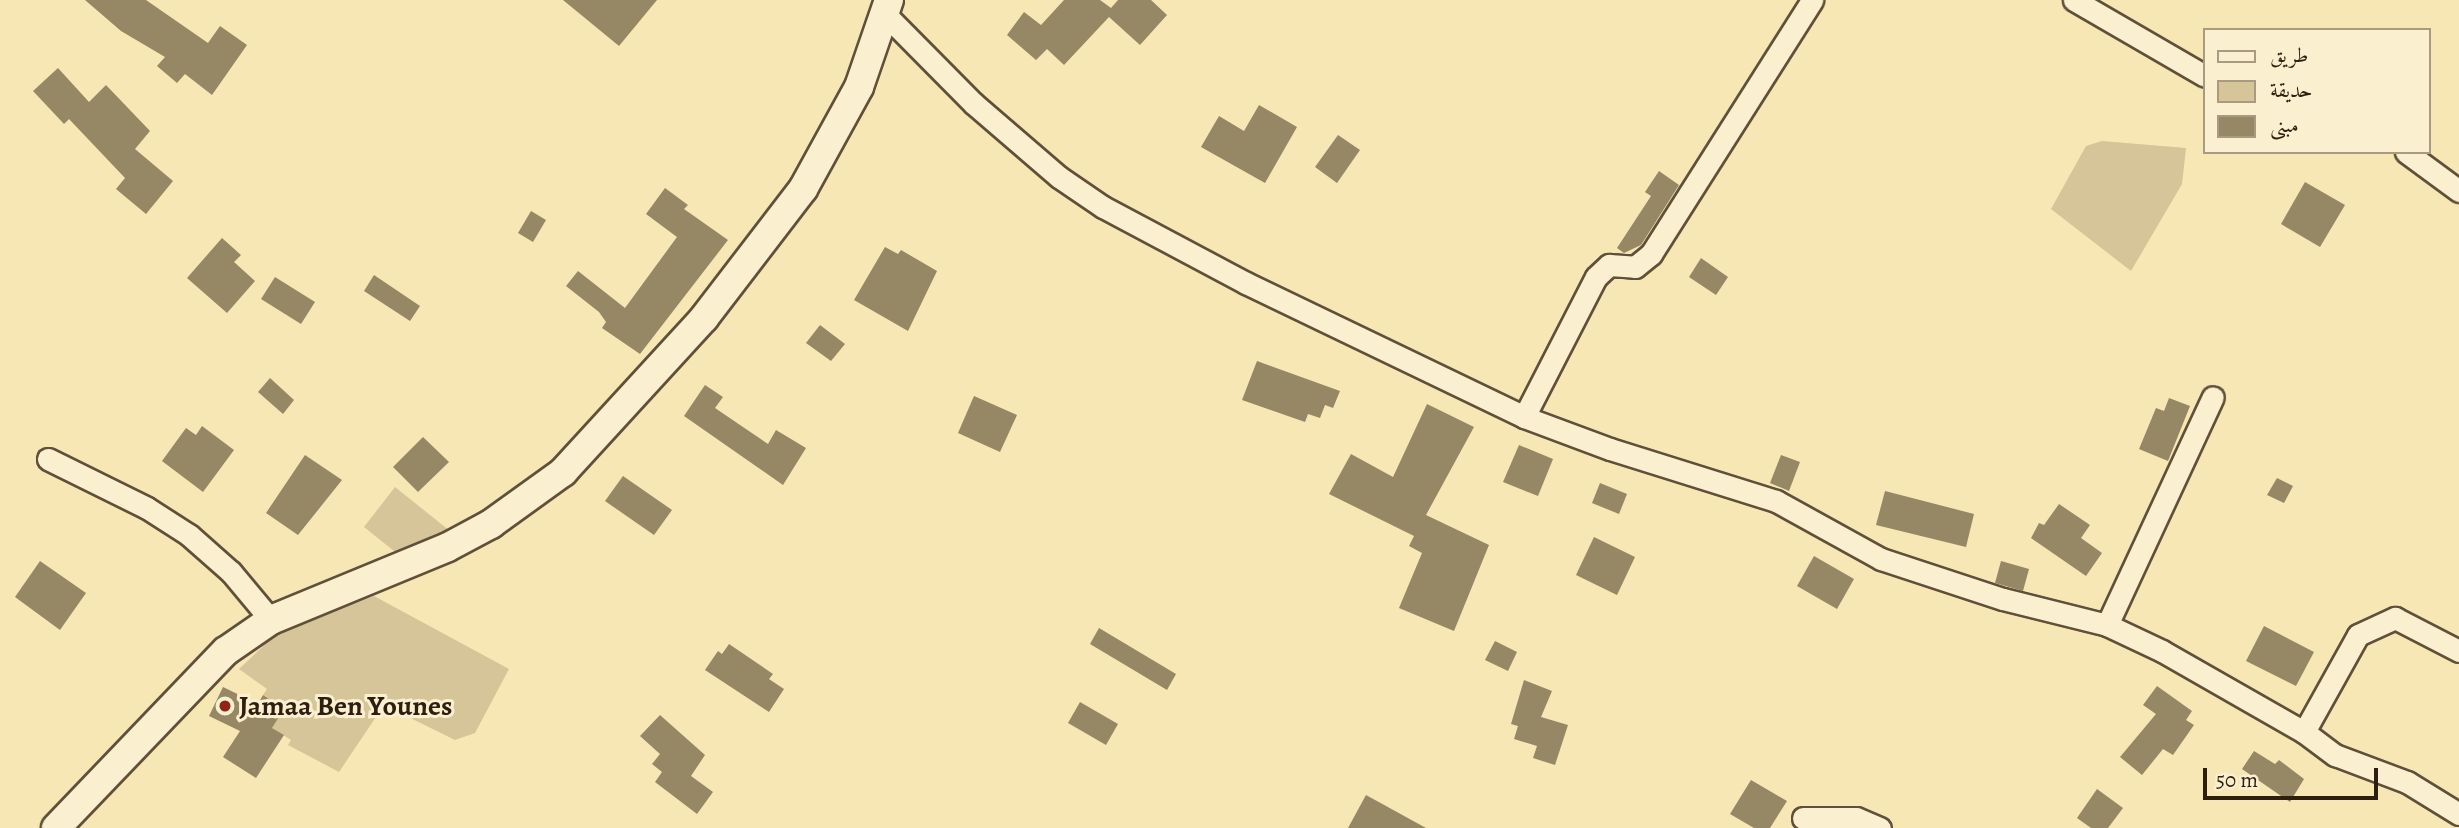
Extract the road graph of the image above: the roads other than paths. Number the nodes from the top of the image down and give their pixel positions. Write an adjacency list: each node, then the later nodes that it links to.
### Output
1 (1812, 0): 8 (street)
2 (2074, 0): 4 (street)
3 (888, 8): 8 (street); 10 (street)
4 (2204, 75)
5 (2409, 154): 6 (street)
6 (2459, 191)
7 (2213, 397): 11 (street)
8 (1524, 417): 11 (street)
9 (48, 459): 10 (street)
10 (271, 620): 16 (street)
11 (2107, 625): 13 (street)
12 (2459, 651): 13 (street)
13 (2304, 732): 14 (street)
14 (2459, 814)
15 (1803, 818): 17 (street)
16 (56, 828)
17 (1880, 828)

